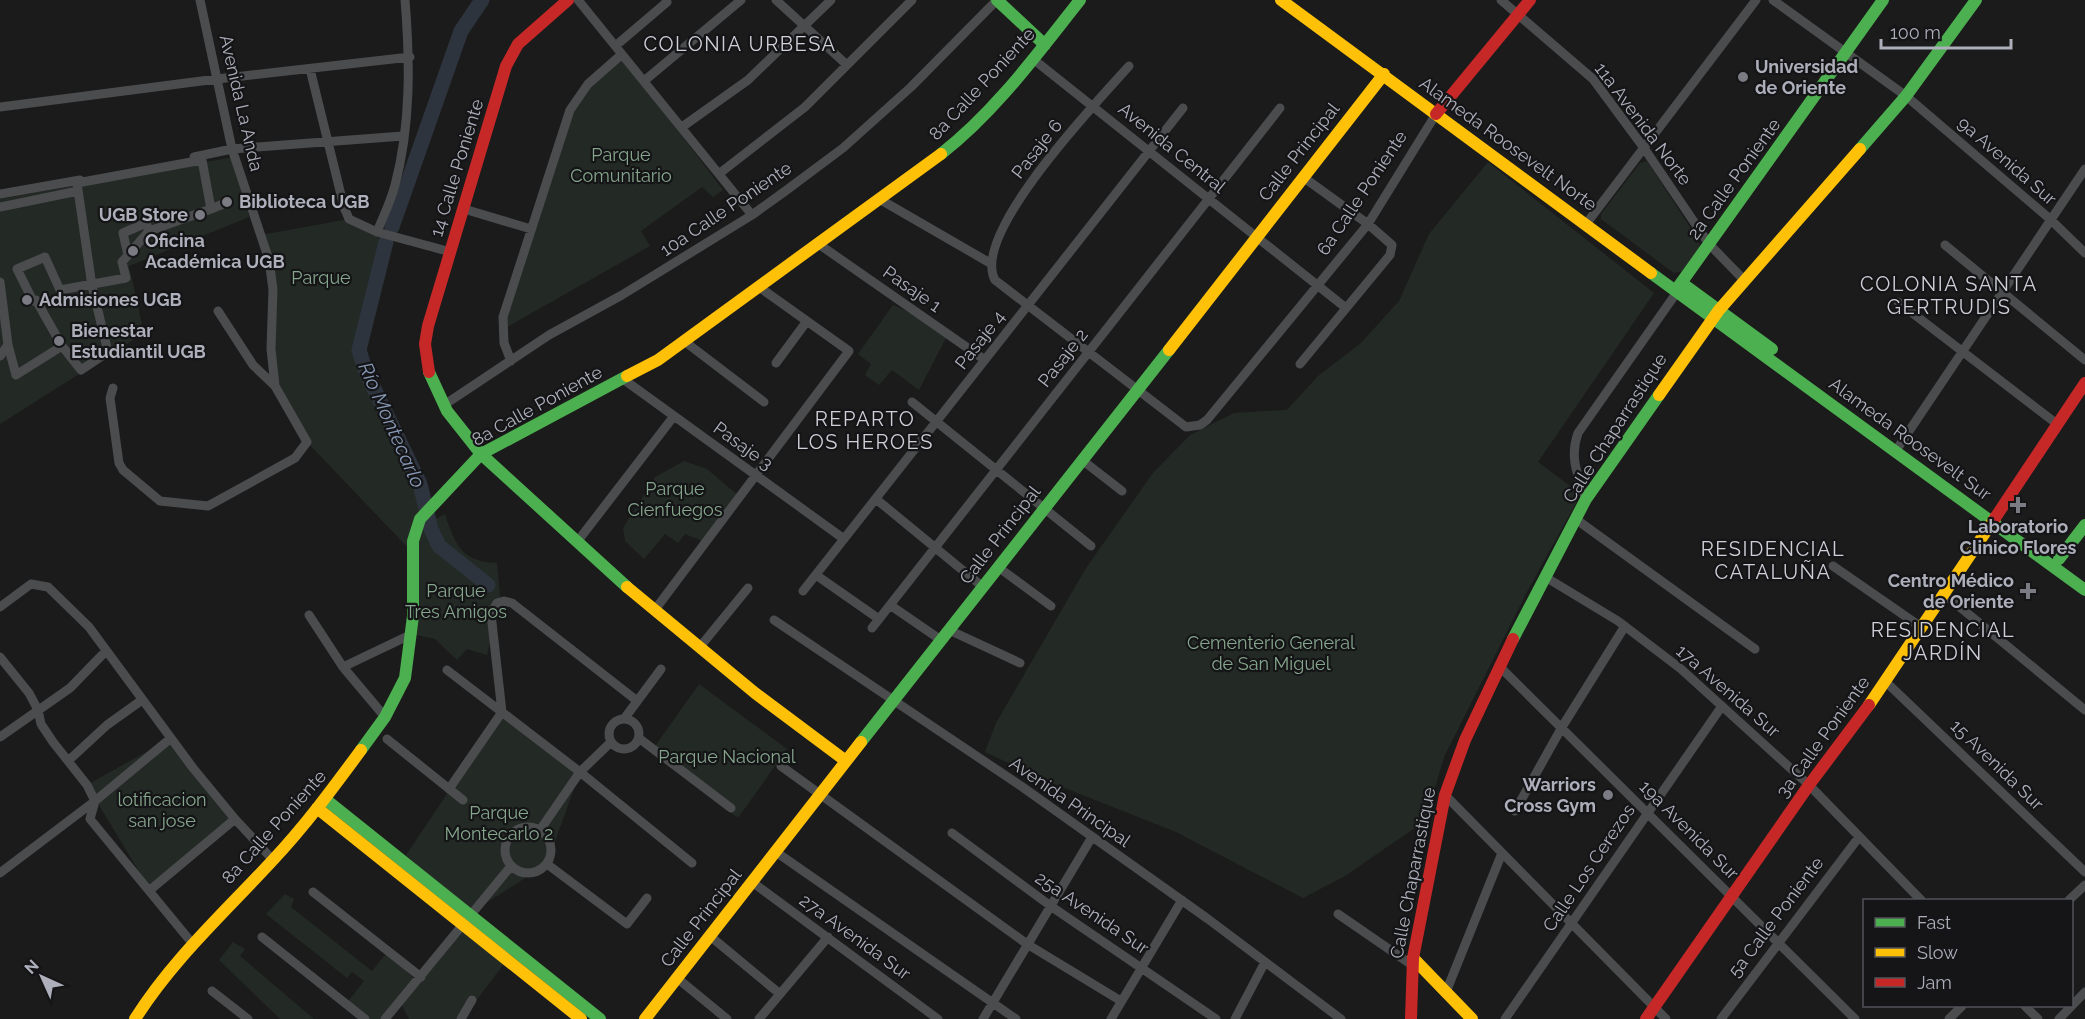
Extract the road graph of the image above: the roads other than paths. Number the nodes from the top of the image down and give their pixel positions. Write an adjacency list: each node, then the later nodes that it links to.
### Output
1 (200, 0): 32 (street, Avenida La Anda)
2 (405, 0): 26 (street)
3 (568, 0): 56 (main road, 14 Calle Poniente)
4 (578, 0): 25 (street)
5 (666, 0): 22 (street)
6 (741, 0): 33 (street)
7 (776, 0): 21 (street)
8 (831, 0): 21 (street)
9 (912, 0): 28 (street)
10 (997, 0): 23 (main road); 57 (street, 10a Calle Poniente)
11 (1080, 0): 23 (main road, 8a Calle Poniente)
12 (1281, 0): 31 (main road, Alameda Roosevelt Norte)
13 (1294, 0): 39 (main road, Alameda Roosevelt Norte)
14 (1501, 0): 20 (street, 11a Avenida Norte)
15 (1530, 0): 20 (main road, 6a Calle Poniente)
16 (1756, 0): 43 (street)
17 (1773, 0): 24 (street, 9a Avenida Sur)
18 (1883, 0): 24 (main road, 2a Calle Poniente)
19 (1976, 0): 34 (main road, Calle Chaparrastique)
20 (1519, 14): 39 (main road, 6a Calle Poniente); 43 (street, 11a Avenida Norte)
21 (805, 26): 28 (street); 40 (street)
22 (620, 42)
23 (1045, 45): 27 (main road, 8a Calle Poniente)
24 (1847, 53): 34 (street, 9a Avenida Sur); 65 (main road, 2a Calle Poniente)
25 (621, 55): 33 (street); 61 (street)
26 (410, 57): 30 (street); 41 (street)
27 (1033, 59): 35 (street, Avenida Central); 52 (main road, 8a Calle Poniente)
28 (847, 65): 47 (street)
29 (1129, 66): 35 (street, Pasaje 6)
30 (310, 69): 32 (street); 42 (street)
31 (1384, 74): 39 (main road, Alameda Roosevelt Norte); 48 (main road, Calle Principal)
32 (217, 79): 36 (street); 44 (street, Avenida La Anda)
33 (644, 81): 40 (street)
34 (1906, 96): 58 (street, 9a Avenida Sur); 72 (main road, Calle Chaparrastique)
35 (1092, 106): 45 (street, Avenida Central); 71 (street, Pasaje 6)
36 (0, 107)
37 (1183, 108): 45 (street, Pasaje 4)
38 (1280, 108): 51 (street, Pasaje 2)
39 (1439, 111): 59 (main road, Alameda Roosevelt Norte); 60 (street, 6a Calle Poniente)
40 (682, 127): 47 (street)
41 (403, 136): 42 (street); 63 (street)
42 (328, 142): 44 (street); 63 (street)
43 (1644, 148): 59 (street); 65 (street, 11a Avenida Norte)
44 (232, 149): 50 (street); 98 (street, Avenida La Anda)
45 (1149, 151): 51 (street, Avenida Central); 80 (street, Pasaje 4)
46 (2085, 169): 58 (street)
47 (720, 173): 57 (street)
48 (1303, 177): 60 (street); 64 (main road, Calle Principal)
49 (78, 191): 54 (street); 55 (street); 74 (street)
50 (0, 194)
51 (1209, 199): 64 (street, Avenida Central); 88 (street, Pasaje 2)
52 (881, 200): 66 (main road, 8a Calle Poniente); 71 (street)
53 (228, 202): 55 (street)
54 (0, 207)
55 (211, 209): 62 (street)
56 (464, 209): 61 (street); 68 (main road, 14 Calle Poniente)
57 (752, 215): 93 (street, 10a Calle Poniente)
58 (2050, 219): 69 (street, 9a Avenida Sur); 78 (street)
59 (1588, 221): 77 (main road, Alameda Roosevelt Norte)
60 (1368, 224): 75 (street, 6a Calle Poniente); 81 (street)
61 (531, 229): 93 (street)
62 (148, 231): 70 (street); 70 (street)
63 (377, 232): 68 (street)
64 (1256, 237): 75 (street, Avenida Central); 100 (main road, Calle Principal)
65 (1709, 244): 72 (street, 11a Avenida Norte); 77 (main road, 2a Calle Poniente)
66 (820, 245): 76 (main road, 8a Calle Poniente); 91 (street, Pasaje 1)
67 (1946, 245): 78 (street)
68 (451, 252): 103 (main road, 14 Calle Poniente)
69 (2085, 253)
70 (128, 255): 74 (street)
71 (990, 263): 80 (street)
72 (1744, 280): 83 (main road, Calle Chaparrastique)
73 (0, 282): 86 (street)
74 (92, 286): 87 (street); 87 (street)
75 (1318, 286): 81 (street, Avenida Central); 100 (street, 6a Calle Poniente)
76 (759, 287): 84 (street); 85 (main road, 8a Calle Poniente)
77 (1678, 288): 83 (main road, Alameda Roosevelt Norte); 114 (street, 2a Calle Poniente)
78 (2003, 292): 89 (street); 92 (street)
79 (1898, 303): 89 (street)
80 (1029, 304): 88 (street); 91 (street, Pasaje 4)
81 (1346, 308): 95 (street)
82 (218, 310): 98 (street)
83 (1715, 315): 107 (main road, Alameda Roosevelt Sur); 114 (main road, Calle Chaparrastique)
84 (807, 321): 94 (street); 111 (street)
85 (684, 341): 96 (main road, 8a Calle Poniente); 101 (street)
86 (8, 345): 87 (street); 90 (street)
87 (62, 346)
88 (1090, 351): 100 (street); 110 (street, Pasaje 2)
89 (1963, 353): 106 (street); 107 (street)
90 (0, 356)
91 (985, 360): 105 (street, Pasaje 4)
92 (2085, 360)
93 (511, 361): 103 (street, 10a Calle Poniente)
94 (776, 363)
95 (1300, 364)
96 (623, 380): 104 (street, Pasaje 3); 108 (main road, 8a Calle Poniente)
97 (2085, 383): 106 (main road, 3a Calle Poniente)
98 (275, 386): 99 (street, Avenida La Anda)
99 (113, 388)
100 (1137, 389): 109 (main road, Calle Principal)
101 (764, 402)
102 (912, 402): 105 (street)
103 (444, 405): 108 (main road)
104 (674, 416): 111 (street, Pasaje 3); 120 (street)
105 (938, 420): 110 (street); 113 (street, Pasaje 4)
106 (2057, 424): 116 (main road, 3a Calle Poniente)
107 (1898, 448): 116 (main road, Alameda Roosevelt Sur)
108 (481, 454): 120 (main road); 145 (main road, 8a Calle Poniente)
109 (1082, 460): 112 (street); 115 (main road, Calle Principal)
110 (997, 468): 115 (street); 121 (street, Pasaje 2)
111 (755, 475): 119 (street, Pasaje 3); 137 (street)
112 (1122, 490)
113 (876, 499): 119 (street, Pasaje 4); 121 (street)
114 (1586, 499): 117 (main road, Calle Chaparrastique)
115 (1045, 507): 122 (street); 125 (main road, Calle Principal)
116 (1997, 518): 123 (main road, Alameda Roosevelt Sur); 131 (main road, Alameda Roosevelt Sur); 133 (main road, 3a Calle Poniente)
117 (1577, 520): 127 (main road, Calle Chaparrastique); 148 (street)
118 (2085, 525): 123 (main road)
119 (844, 540): 126 (street, Pasaje 4)
120 (577, 542): 137 (main road)
121 (936, 546): 129 (street); 134 (street, Pasaje 2)
122 (1091, 546)
123 (2059, 560): 128 (main road, Alameda Roosevelt Sur)
124 (1833, 566): 142 (street)
125 (998, 567): 129 (main road, Calle Principal); 135 (street)
126 (816, 575): 132 (street, Pasaje 4); 139 (street)
127 (1546, 578): 141 (street, 17a Avenida Sur); 152 (main road, Calle Chaparrastique)
128 (2085, 578)
129 (983, 586): 144 (main road, Calle Principal)
130 (748, 588): 147 (street)
131 (2085, 590)
132 (803, 591)
133 (1944, 594): 142 (main road, 3a Calle Poniente); 162 (street)
134 (890, 605): 139 (street, Pasaje 2); 146 (street)
135 (1051, 606)
136 (0, 607): 149 (street)
137 (654, 611): 147 (main road)
138 (309, 615): 153 (street)
139 (879, 619): 143 (street, Pasaje 2)
140 (774, 620): 159 (street, Avenida Principal)
141 (1625, 626): 160 (street, 17a Avenida Sur); 166 (street)
142 (1921, 627): 156 (main road, 3a Calle Poniente)
143 (872, 628)
144 (950, 630): 146 (main road, Calle Principal); 151 (street)
145 (412, 634): 153 (street); 164 (main road, 8a Calle Poniente)
146 (941, 640): 159 (main road, Calle Principal)
147 (699, 648): 173 (main road)
148 (1755, 649)
149 (106, 651): 157 (street); 161 (street)
150 (0, 657): 161 (street)
151 (1020, 663)
152 (1499, 666): 166 (street, 19a Avenida Sur); 179 (main road, Calle Chaparrastique)
153 (343, 668): 164 (street)
154 (661, 669): 158 (street)
155 (447, 670): 163 (street)
156 (1886, 682): 176 (main road, 3a Calle Poniente); 197 (street, 15 Avenida Sur)
157 (142, 699): 168 (street); 172 (street)
158 (636, 700): 163 (street); 165 (street)
159 (894, 700): 173 (main road, Calle Principal); 189 (street, Avenida Principal)
160 (1722, 706): 176 (street, 17a Avenida Sur); 185 (street, Calle Los Cerezos)
161 (38, 710): 167 (street); 172 (street)
162 (2085, 710)
163 (502, 712): 175 (street); 177 (street)
164 (385, 717): 182 (main road, 8a Calle Poniente)
165 (624, 718): 170 (street); 171 (street)
166 (1562, 727): 184 (street); 185 (street, 19a Avenida Sur)
167 (0, 736)
168 (171, 738): 181 (street); 186 (street)
169 (387, 739): 177 (street)
170 (640, 739): 171 (street); 183 (street)
171 (611, 742): 175 (street)
172 (68, 761): 181 (street)
173 (846, 761): 178 (main road, Calle Principal)
174 (781, 766): 178 (street)
175 (580, 772): 187 (street); 194 (street)
176 (1809, 785): 190 (street, 17a Avenida Sur); 203 (main road, 3a Calle Poniente)
177 (449, 789): 180 (street)
178 (820, 795): 191 (main road, Calle Principal); 216 (street)
179 (1445, 795): 192 (street); 218 (main road, Calle Chaparrastique)
180 (463, 800)
181 (95, 801): 198 (street); 201 (street)
182 (321, 804): 193 (main road, 8a Calle Poniente); 210 (main road)
183 (731, 808)
184 (1515, 811)
185 (1647, 812): 203 (street, 19a Avenida Sur); 211 (street, Calle Los Cerezos)
186 (235, 819): 193 (street); 201 (street)
187 (540, 830): 195 (street); 196 (street)
188 (952, 833): 208 (street, 25a Avenida Sur)
189 (1092, 837): 207 (street, Avenida Principal); 208 (street)
190 (1859, 837): 205 (street, 17a Avenida Sur); 217 (street, 5a Calle Poniente)
191 (776, 852): 199 (main road, Calle Principal); 230 (street)
192 (1502, 853): 211 (street); 225 (street)
193 (273, 860): 215 (main road, 8a Calle Poniente)
194 (692, 863)
195 (547, 864): 196 (street); 204 (street)
196 (511, 866): 210 (street)
197 (2085, 872)
198 (0, 873)
199 (752, 882): 212 (main road, Calle Principal); 214 (street, 27a Avenida Sur)
200 (2085, 885): 206 (street)
201 (150, 890): 215 (street)
202 (313, 892): 222 (street)
203 (1733, 897): 217 (street, 19a Avenida Sur); 232 (main road, 3a Calle Poniente)
204 (646, 898)
205 (1920, 899)
206 (2070, 899)
207 (1182, 900): 219 (street, Avenida Principal); 220 (street)
208 (1052, 907): 216 (street); 220 (street, 25a Avenida Sur)
209 (1338, 914): 218 (street)
210 (466, 919): 221 (main road); 222 (street)
211 (1572, 923): 232 (street); 255 (street, Calle Los Cerezos)
212 (710, 936): 223 (main road, Calle Principal); 227 (street)
213 (262, 937): 238 (street)
214 (828, 937): 227 (street); 246 (street, 27a Avenida Sur)
215 (192, 943): 236 (main road, 8a Calle Poniente)
216 (1027, 944): 229 (street); 230 (street)
217 (1779, 944): 258 (street, 5a Calle Poniente); 259 (street, 19a Avenida Sur)
218 (1413, 961): 225 (main road); 253 (main road, Calle Chaparrastique)
219 (1265, 962): 251 (street); 252 (street, Avenida Principal)
220 (1142, 967): 229 (street); 250 (street, 25a Avenida Sur)
221 (537, 975): 241 (main road); 242 (main road)
222 (421, 976): 239 (street)
223 (677, 978): 243 (main road, Calle Principal); 244 (street)
224 (212, 992): 237 (street)
225 (1446, 992): 254 (main road)
226 (2085, 992): 231 (street)
227 (780, 994): 245 (street)
228 (472, 1000): 240 (street)
229 (1121, 1001): 249 (street)
230 (992, 1004): 247 (street); 248 (street)
231 (2073, 1004)
232 (1654, 1007): 256 (main road, 3a Calle Poniente); 257 (street)
233 (1960, 1007): 260 (street)
234 (2027, 1007): 261 (street)
235 (2071, 1007): 262 (street)
236 (135, 1019)
237 (248, 1019)
238 (365, 1019)
239 (385, 1019)
240 (461, 1019)
241 (581, 1019)
242 (600, 1019)
243 (645, 1019)
244 (728, 1019)
245 (759, 1019)
246 (938, 1019)
247 (983, 1019)
248 (1016, 1019)
249 (1111, 1019)
250 (1216, 1019)
251 (1235, 1019)
252 (1341, 1019)
253 (1410, 1019)
254 (1472, 1019)
255 (1505, 1019)
256 (1646, 1019)
257 (1666, 1019)
258 (1720, 1019)
259 (1855, 1019)
260 (1949, 1019)
261 (2038, 1019)
262 (2059, 1019)

